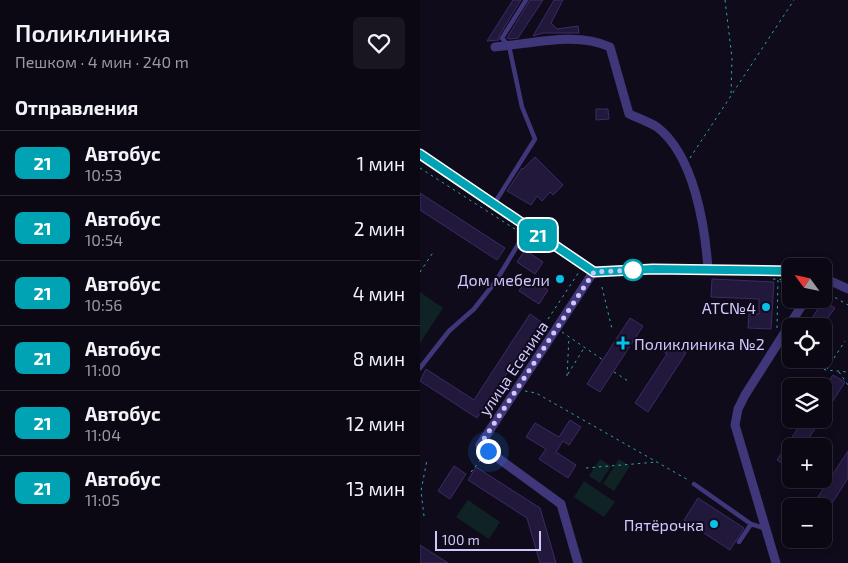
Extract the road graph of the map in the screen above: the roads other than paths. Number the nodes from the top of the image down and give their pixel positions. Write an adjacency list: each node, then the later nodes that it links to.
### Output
1 (526, 0): 2 (lane)
2 (509, 46): 3 (street); 5 (lane); 7 (street)
3 (495, 47)
4 (420, 154): 5 (street)
5 (494, 205): 6 (street)
6 (526, 232): 9 (street); 13 (lane)
7 (708, 269): 8 (street); 9 (street)
8 (782, 271)
9 (593, 273): 18 (street, улица Есенина)
10 (832, 282): 11 (street)
11 (848, 289)
12 (800, 308): 16 (street)
13 (420, 368)
14 (694, 484): 15 (lane)
15 (751, 524): 16 (lane); 17 (lane)
16 (766, 528): 19 (street)
17 (740, 542)
18 (578, 563)
19 (776, 563)

